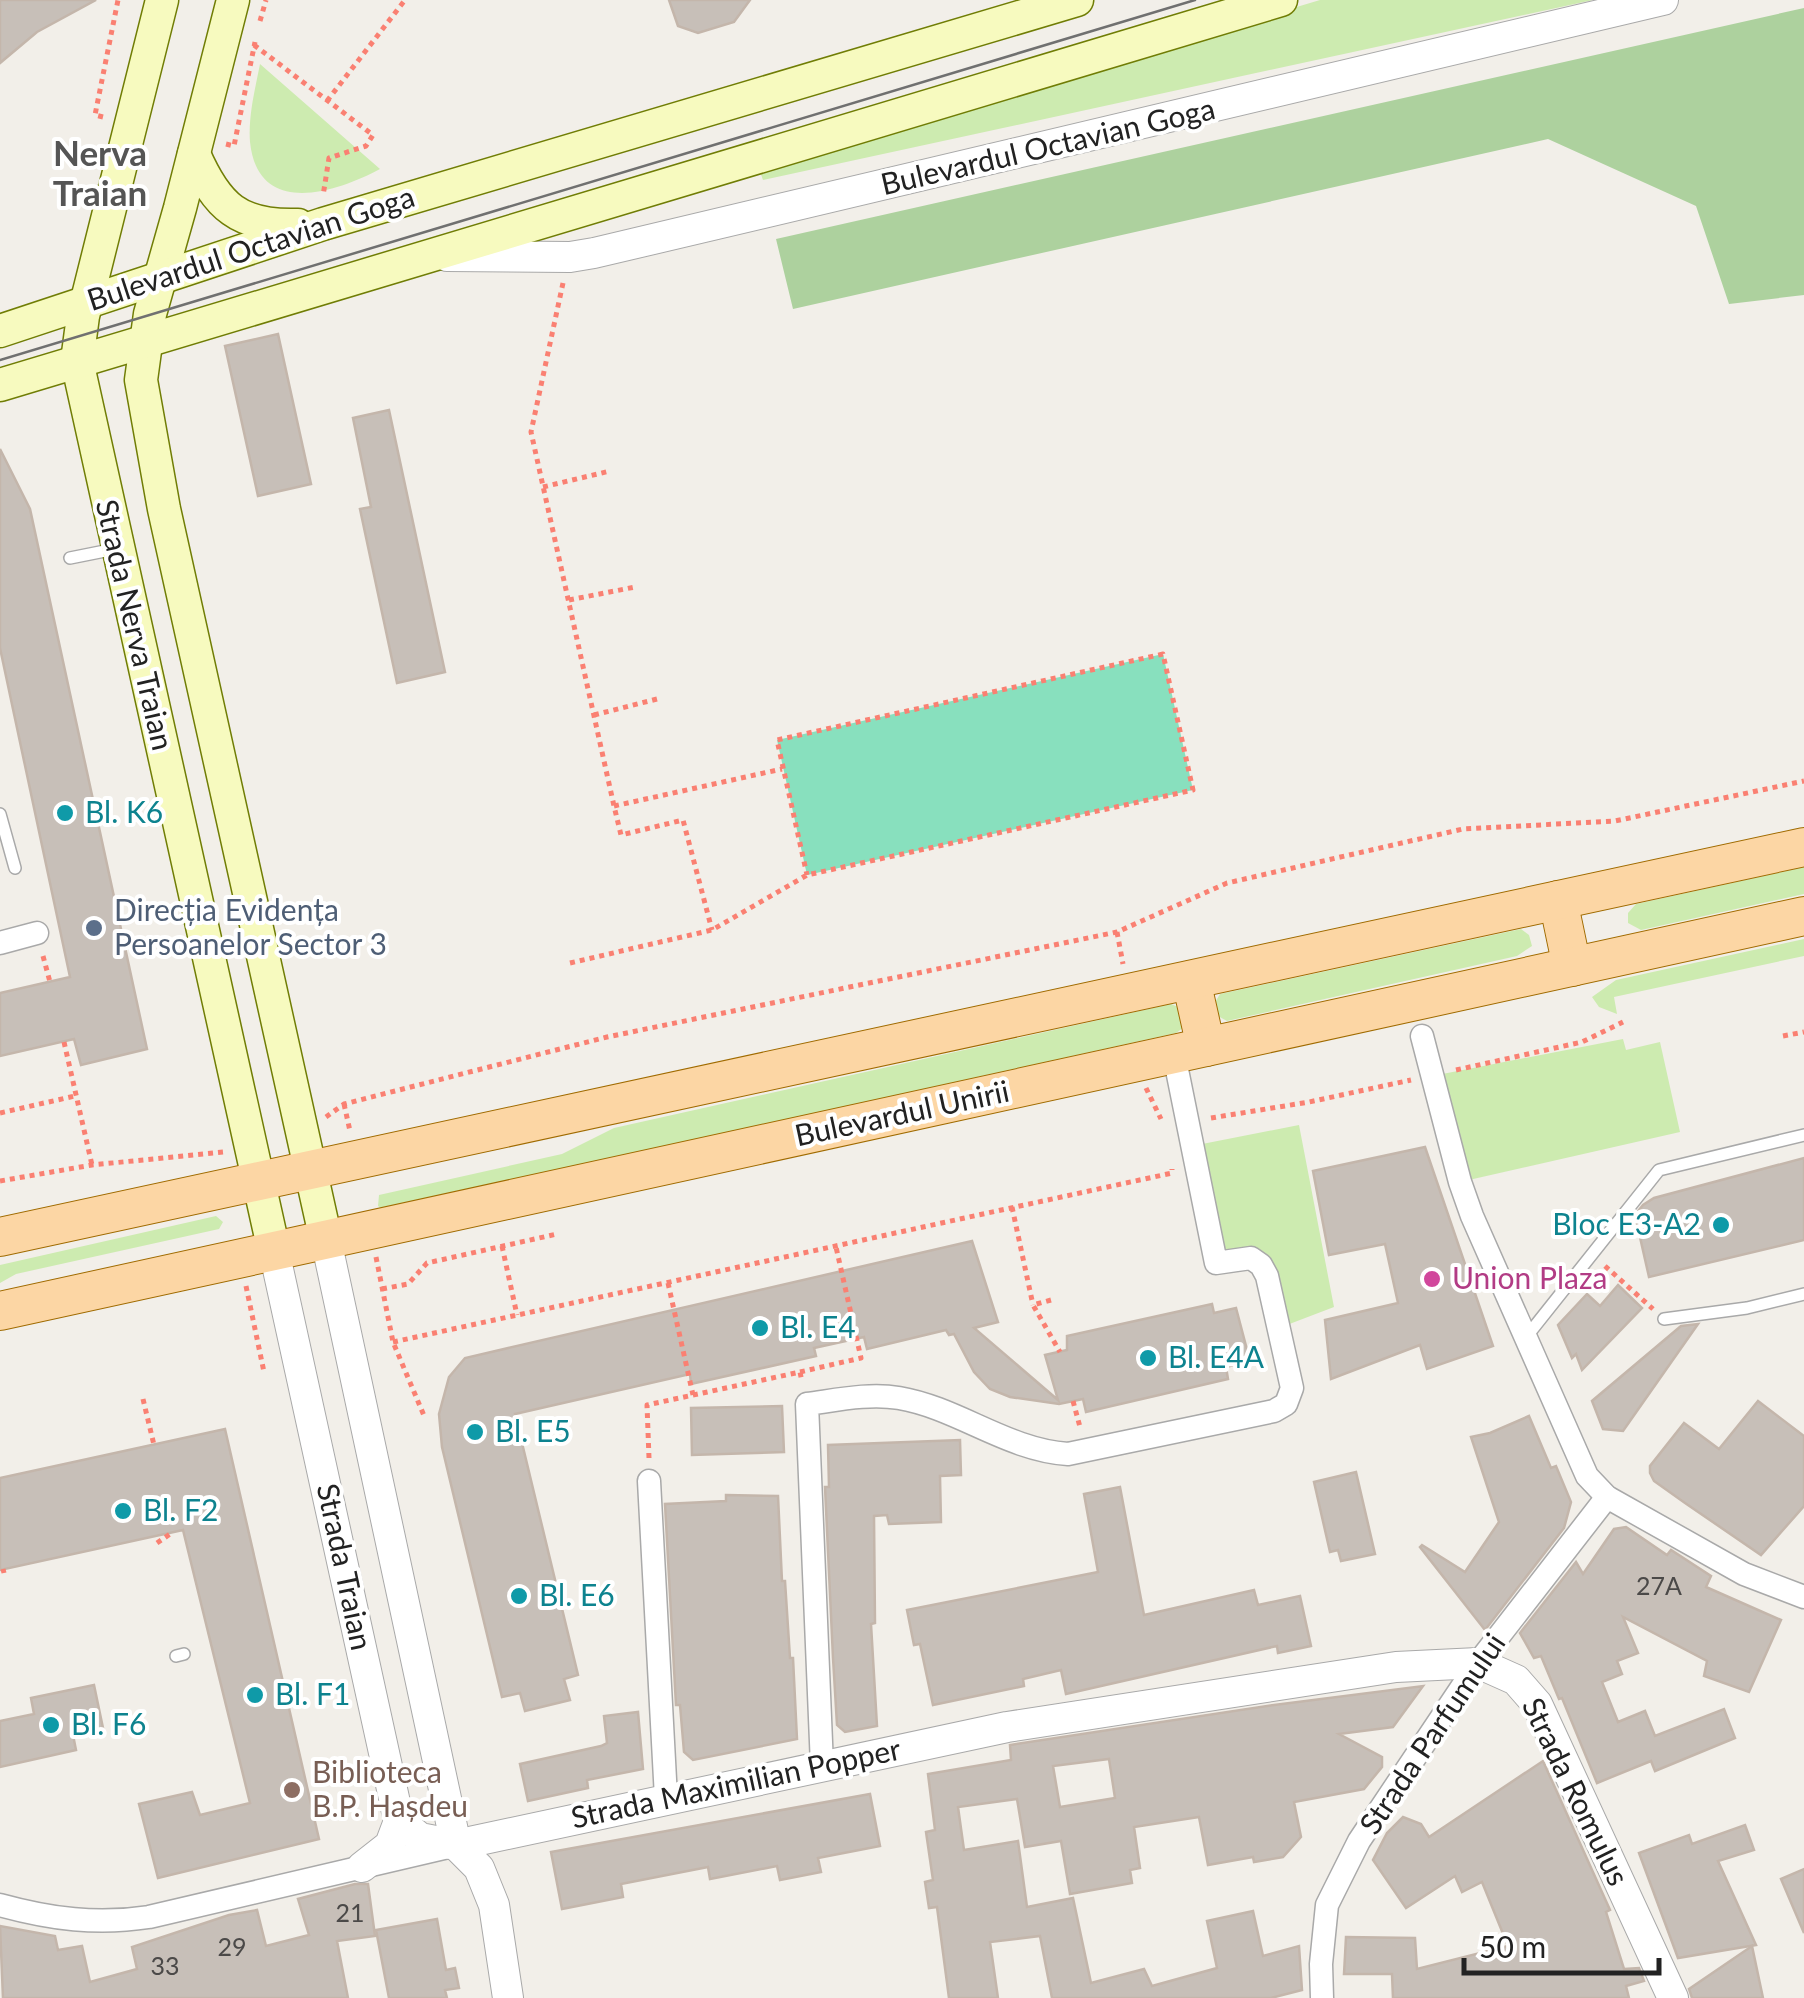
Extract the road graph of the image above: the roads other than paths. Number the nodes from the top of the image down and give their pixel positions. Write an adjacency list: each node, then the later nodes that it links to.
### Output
1 (162, 0): 12 (main road, Strada Nerva Traian)
2 (1014, 0): 7 (street, Bulevardul Octavian Goga)
3 (1078, 0): 7 (main road)
4 (1282, 0): 10 (main road, Bulevardul Octavian Goga)
5 (1663, 0): 10 (street, Bulevardul Octavian Goga)
6 (231, 9): 8 (main road, Strada Nerva Traian)
7 (942, 40): 9 (main road, Bulevardul Octavian Goga)
8 (194, 154): 9 (main road); 11 (main road, Strada Nerva Traian)
9 (323, 224): 11 (main road, Bulevardul Octavian Goga)
10 (430, 256): 14 (main road, Bulevardul Octavian Goga)
11 (160, 277): 12 (main road, Bulevardul Octavian Goga); 14 (main road, Strada Nerva Traian)
12 (87, 301): 13 (main road, Bulevardul Octavian Goga); 15 (main road, Strada Nerva Traian)
13 (0, 331)
14 (144, 341): 15 (main road, Bulevardul Octavian Goga); 31 (main road, Strada Nerva Traian)
15 (77, 362): 16 (main road, Bulevardul Octavian Goga); 17 (main road, Strada Nerva Traian)
16 (0, 385)
17 (117, 549): 18 (lane); 32 (main road, Strada Nerva Traian)
18 (70, 558)
19 (0, 814): 21 (lane)
20 (1804, 847): 22 (main road)
21 (15, 868)
22 (1558, 900): 26 (main road); 27 (main road)
23 (1804, 916): 26 (main road, Bulevardul Unirii)
24 (37, 933): 25 (street)
25 (0, 943)
26 (1572, 967): 29 (main road, Bulevardul Unirii)
27 (1191, 980): 29 (main road); 31 (main road)
28 (1422, 1036): 39 (street)
29 (1173, 1055): 34 (main road, Bulevardul Unirii); 44 (street)
30 (1804, 1136): 39 (lane)
31 (306, 1152): 32 (main road); 34 (main road, Strada Nerva Traian)
32 (254, 1163): 33 (main road); 35 (main road, Strada Nerva Traian)
33 (0, 1237)
34 (326, 1240): 35 (main road, Bulevardul Unirii); 48 (street, Strada Traian)
35 (258, 1255): 37 (main road, Bulevardul Unirii); 46 (street, Strada Traian)
36 (1804, 1294): 38 (lane)
37 (0, 1311)
38 (1664, 1320)
39 (1524, 1340): 41 (street)
40 (649, 1481): 45 (street)
41 (1607, 1497): 42 (street); 43 (street, Strada Parfumului)
42 (1804, 1597)
43 (1478, 1663): 44 (street, Strada Maximilian Popper); 53 (street, Strada Parfumului); 54 (street, Strada Romulus)
44 (822, 1766): 45 (street, Strada Maximilian Popper)
45 (666, 1798): 47 (street, Strada Maximilian Popper)
46 (400, 1821): 48 (street); 49 (street)
47 (511, 1833): 48 (street, Strada Maximilian Popper); 50 (street)
48 (456, 1845): 49 (street, Strada Maximilian Popper); 50 (street, Strada Traian)
49 (362, 1866): 51 (street, Strada Maximilian Popper)
50 (490, 1890): 52 (street, Strada Traian)
51 (0, 1905)
52 (508, 1998)
53 (1322, 1998)
54 (1674, 1998)

